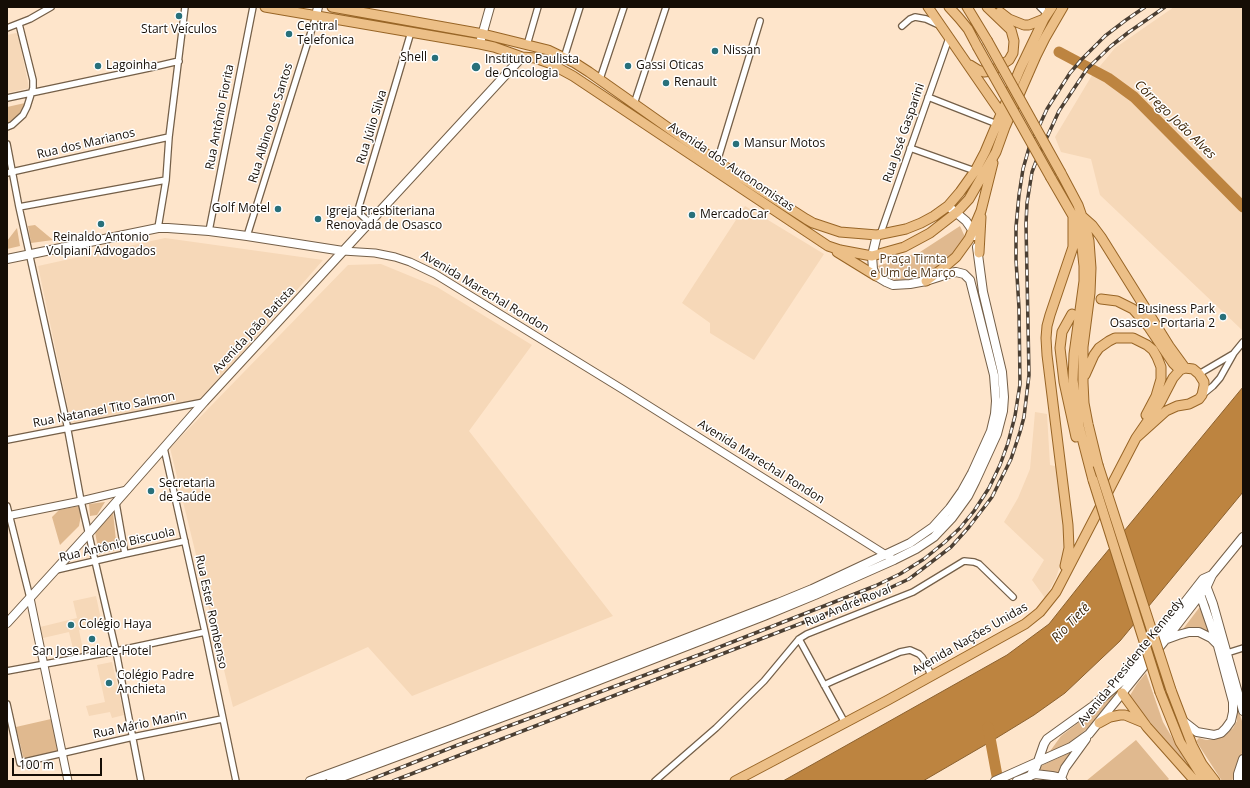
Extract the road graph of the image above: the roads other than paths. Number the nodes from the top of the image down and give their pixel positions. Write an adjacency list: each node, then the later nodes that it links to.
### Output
1 (51, 7): 22 (street)
2 (185, 7): 35 (street)
3 (253, 7): 59 (street, Rua Antônio Fiorita)
4 (265, 7): 17 (main road, Avenida dos Autonomistas)
5 (332, 7): 18 (main road, Avenida dos Autonomistas)
6 (490, 7): 27 (main road)
7 (538, 7): 30 (street)
8 (580, 7): 33 (street)
9 (624, 7): 36 (street)
10 (666, 7): 40 (street)
11 (928, 7): 25 (main road)
12 (949, 7): 56 (main road, bridge)
13 (967, 7): 56 (main road, bridge)
14 (987, 7): 20 (main road); 34 (main road)
15 (1040, 7): 20 (street)
16 (1063, 7): 47 (main road, Avenida dos Autonomistas)
17 (306, 10): 19 (main road, Avenida dos Autonomistas)
18 (363, 10): 27 (main road, Avenida dos Autonomistas)
19 (317, 11): 26 (main road, Avenida dos Autonomistas); 62 (street, Rua Albino dos Santos)
20 (1048, 13): 41 (main road, Avenida dos Autonomistas)
21 (760, 21): 48 (street)
22 (19, 24): 24 (street); 37 (street)
23 (902, 26): 25 (street)
24 (7, 28)
25 (942, 28): 28 (main road)
26 (411, 32): 29 (main road, Avenida dos Autonomistas); 57 (street, Rua Júlio Silva)
27 (482, 34): 29 (main road); 30 (main road, Avenida dos Autonomistas)
28 (949, 38): 34 (main road); 38 (street, Rua José Gasparini)
29 (480, 44): 32 (main road, Avenida dos Autonomistas)
30 (527, 45): 31 (main road, Avenida dos Autonomistas)
31 (548, 50): 32 (main road); 33 (main road, Avenida dos Autonomistas)
32 (522, 58): 57 (main road, Avenida João Batista); 63 (main road, Avenida dos Autonomistas)
33 (564, 58): 36 (main road, Avenida dos Autonomistas)
34 (964, 58): 41 (main road)
35 (179, 61): 37 (street); 44 (street)
36 (600, 79): 40 (main road, Avenida dos Autonomistas)
37 (32, 93): 39 (street); 43 (street)
38 (928, 97): 42 (street); 46 (street, Rua José Gasparini)
39 (7, 98)
40 (634, 104): 48 (main road, Avenida dos Autonomistas)
41 (1001, 113): 42 (main road, Avenida dos Autonomistas)
42 (997, 124): 49 (main road, Avenida dos Autonomistas)
43 (7, 127)
44 (170, 137): 50 (street, Rua dos Marianos); 51 (street)
45 (7, 144): 50 (street)
46 (910, 148): 49 (street); 61 (street, Rua José Gasparini)
47 (996, 152): 54 (main road); 55 (main road, Avenida dos Autonomistas)
48 (717, 162): 61 (main road, Avenida dos Autonomistas)
49 (975, 171): 52 (main road, Avenida dos Autonomistas)
50 (10, 172): 53 (street)
51 (166, 180): 53 (street); 58 (street)
52 (948, 206): 55 (main road); 61 (main road, Avenida dos Autonomistas)
53 (19, 207): 66 (street)
54 (981, 211): 60 (main road); 65 (main road)
55 (957, 212): 60 (main road); 67 (main road, Avenida dos Autonomistas)
56 (1077, 215): 75 (main road); 77 (main road); 87 (main road); 93 (main road)
57 (370, 223): 64 (main road, Avenida João Batista)
58 (158, 228): 59 (main road, Avenida Marechal Rondon); 66 (main road, Avenida Marechal Rondon)
59 (209, 231): 62 (main road, Avenida Marechal Rondon)
60 (973, 231): 65 (main road); 70 (main road)
61 (878, 235): 67 (main road)
62 (247, 236): 64 (main road, Avenida Marechal Rondon)
63 (828, 246): 67 (main road, Avenida dos Autonomistas); 69 (main road)
64 (343, 251): 81 (main road, Avenida João Batista); 99 (street, Avenida Marechal Rondon)
65 (979, 253): 100 (main road)
66 (29, 254): 68 (main road, Avenida Marechal Rondon); 83 (street)
67 (872, 256): 69 (main road)
68 (7, 259)
69 (876, 276): 70 (main road)
70 (926, 281): 99 (main road)
71 (1101, 299): 75 (main road)
72 (1072, 314): 87 (main road)
73 (1243, 342): 74 (street)
74 (1234, 354): 76 (street); 79 (street)
75 (1183, 369): 76 (main road); 80 (main road, Avenida Nações Unidas)
76 (1199, 374): 79 (main road)
77 (1083, 382): 78 (main road); 125 (main road, bridge)
78 (1158, 388): 80 (main road); 84 (main road)
79 (1202, 395): 82 (main road, Avenida Nações Unidas)
80 (1163, 398): 82 (main road); 84 (main road, Avenida Nações Unidas)
81 (204, 402): 83 (street, Rua Natanael Tito Salmon); 86 (main road, Avenida João Batista)
82 (1177, 406): 84 (main road, Avenida Nações Unidas)
83 (67, 429): 85 (street, Rua Natanael Tito Salmon); 89 (street)
84 (1136, 438): 94 (main road, Avenida Nações Unidas)
85 (7, 440)
86 (164, 448): 88 (main road, Avenida João Batista); 96 (street, Rua Ester Rombenso)
87 (1089, 469): 146 (main road, bridge)
88 (127, 490): 89 (street); 90 (main road, Avenida João Batista)
89 (81, 502): 92 (street); 95 (street)
90 (116, 503): 95 (main road, Avenida João Batista); 98 (street)
91 (7, 506): 92 (street)
92 (8, 516): 107 (street)
93 (1068, 525): 94 (main road); 105 (main road)
94 (1088, 532): 105 (main road, Avenida Nações Unidas)
95 (89, 534): 101 (street); 102 (main road, Avenida João Batista)
96 (184, 541): 98 (street, Rua Antônio Biscuola); 109 (street, Rua Ester Rombenso)
97 (1241, 541): 103 (main road, Avenida Presidente Kennedy)
98 (124, 554): 101 (street, Rua Antônio Biscuola)
99 (887, 554): 100 (street, Avenida Marechal Rondon); 139 (main road)
100 (894, 560): 140 (main road)
101 (96, 561): 102 (street, Rua Antônio Biscuola); 114 (street)
102 (55, 570): 107 (main road, Avenida João Batista)
103 (1205, 583): 104 (main road, Avenida Presidente Kennedy); 115 (main road)
104 (1198, 591): 111 (main road, Avenida Presidente Kennedy); 112 (main road); 119 (main road, Avenida Presidente Kennedy)
105 (1056, 592): 118 (main road, Avenida Nações Unidas)
106 (1013, 597): 110 (street, Rua André Rovaí)
107 (30, 598): 108 (main road, Avenida João Batista); 116 (street)
108 (7, 623)
109 (204, 632): 114 (street); 124 (street, Rua Ester Rombenso)
110 (799, 639): 120 (street); 141 (street, Rua André Rovaí)
111 (1166, 640): 112 (main road); 121 (main road, Avenida Presidente Kennedy)
112 (1218, 646): 125 (main road)
113 (1243, 648): 115 (street)
114 (116, 651): 116 (street); 130 (street)
115 (1227, 653): 123 (main road)
116 (43, 665): 117 (street); 131 (street)
117 (7, 672)
118 (931, 676): 120 (street); 127 (main road, Avenida Nações Unidas)
119 (1122, 681): 121 (main road); 133 (main road, Avenida Presidente Kennedy)
120 (824, 685): 127 (street)
121 (1122, 693): 126 (main road); 128 (main road, Avenida Presidente Kennedy)
122 (7, 704): 131 (street, Rua Mário Manin)
123 (1243, 711)
124 (222, 719): 130 (street, Rua Mário Manin); 138 (street, Rua Ester Rombenso)
125 (1181, 719): 147 (main road)
126 (1142, 722): 128 (main road); 145 (main road)
127 (845, 723): 142 (main road, Avenida Nações Unidas)
128 (1099, 723): 129 (main road, Avenida Presidente Kennedy)
129 (1089, 734): 133 (main road, Avenida Presidente Kennedy); 135 (main road)
130 (133, 737): 131 (street, Rua Mário Manin); 137 (street)
131 (63, 754): 136 (street)
132 (1243, 760): 148 (main road)
133 (1037, 762): 134 (main road, Avenida Presidente Kennedy); 143 (main road, Avenida Presidente Kennedy)
134 (1030, 776): 135 (main road); 144 (main road)
135 (1060, 780)
136 (68, 781)
137 (141, 781)
138 (236, 781)
139 (310, 781)
140 (331, 781)
141 (656, 781)
142 (735, 781)
143 (996, 781)
144 (1017, 781)
145 (1195, 781)
146 (1204, 781)
147 (1216, 781)
148 (1238, 781)

